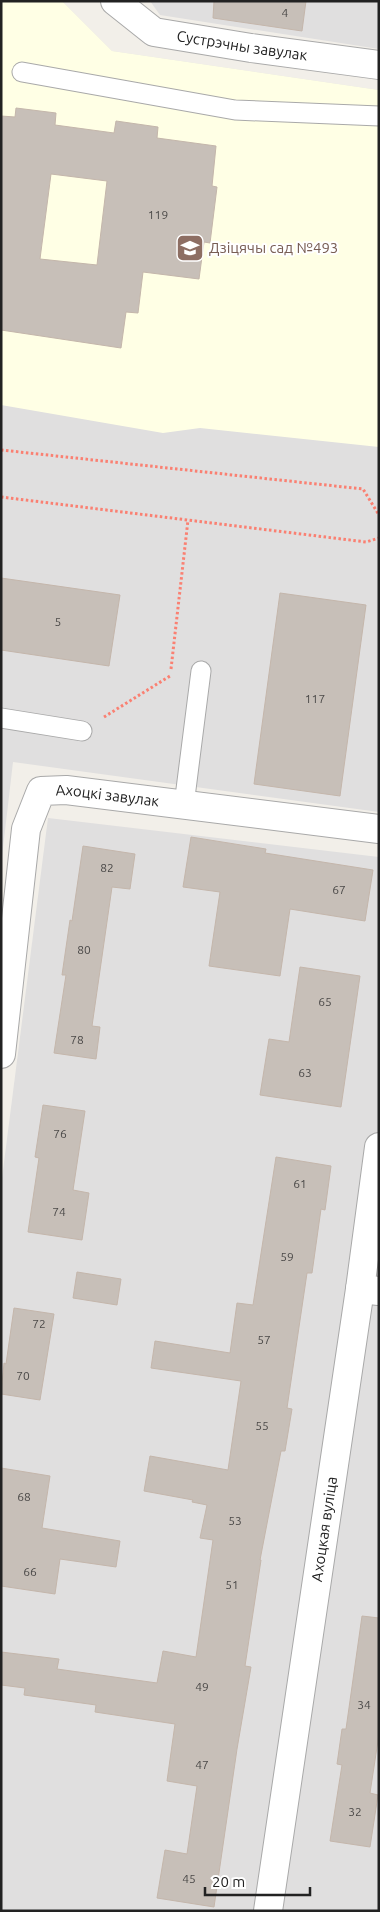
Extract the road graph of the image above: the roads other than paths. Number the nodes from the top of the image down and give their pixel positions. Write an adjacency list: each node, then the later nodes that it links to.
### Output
1 (115, 1): 2 (street, Сустрэчны завулак)
2 (379, 65)
3 (22, 72): 4 (lane)
4 (379, 116)
5 (201, 671): 8 (lane)
6 (1, 718): 7 (lane)
7 (82, 730)
8 (184, 805): 9 (street, Ахоцкі завулак); 10 (street, Ахоцкі завулак)
9 (379, 829)
10 (1, 1054)
11 (379, 1146): 12 (street, Ахоцкая вуліца)
12 (369, 1290): 13 (street, Ахоцкая вуліца)
13 (268, 1911)

